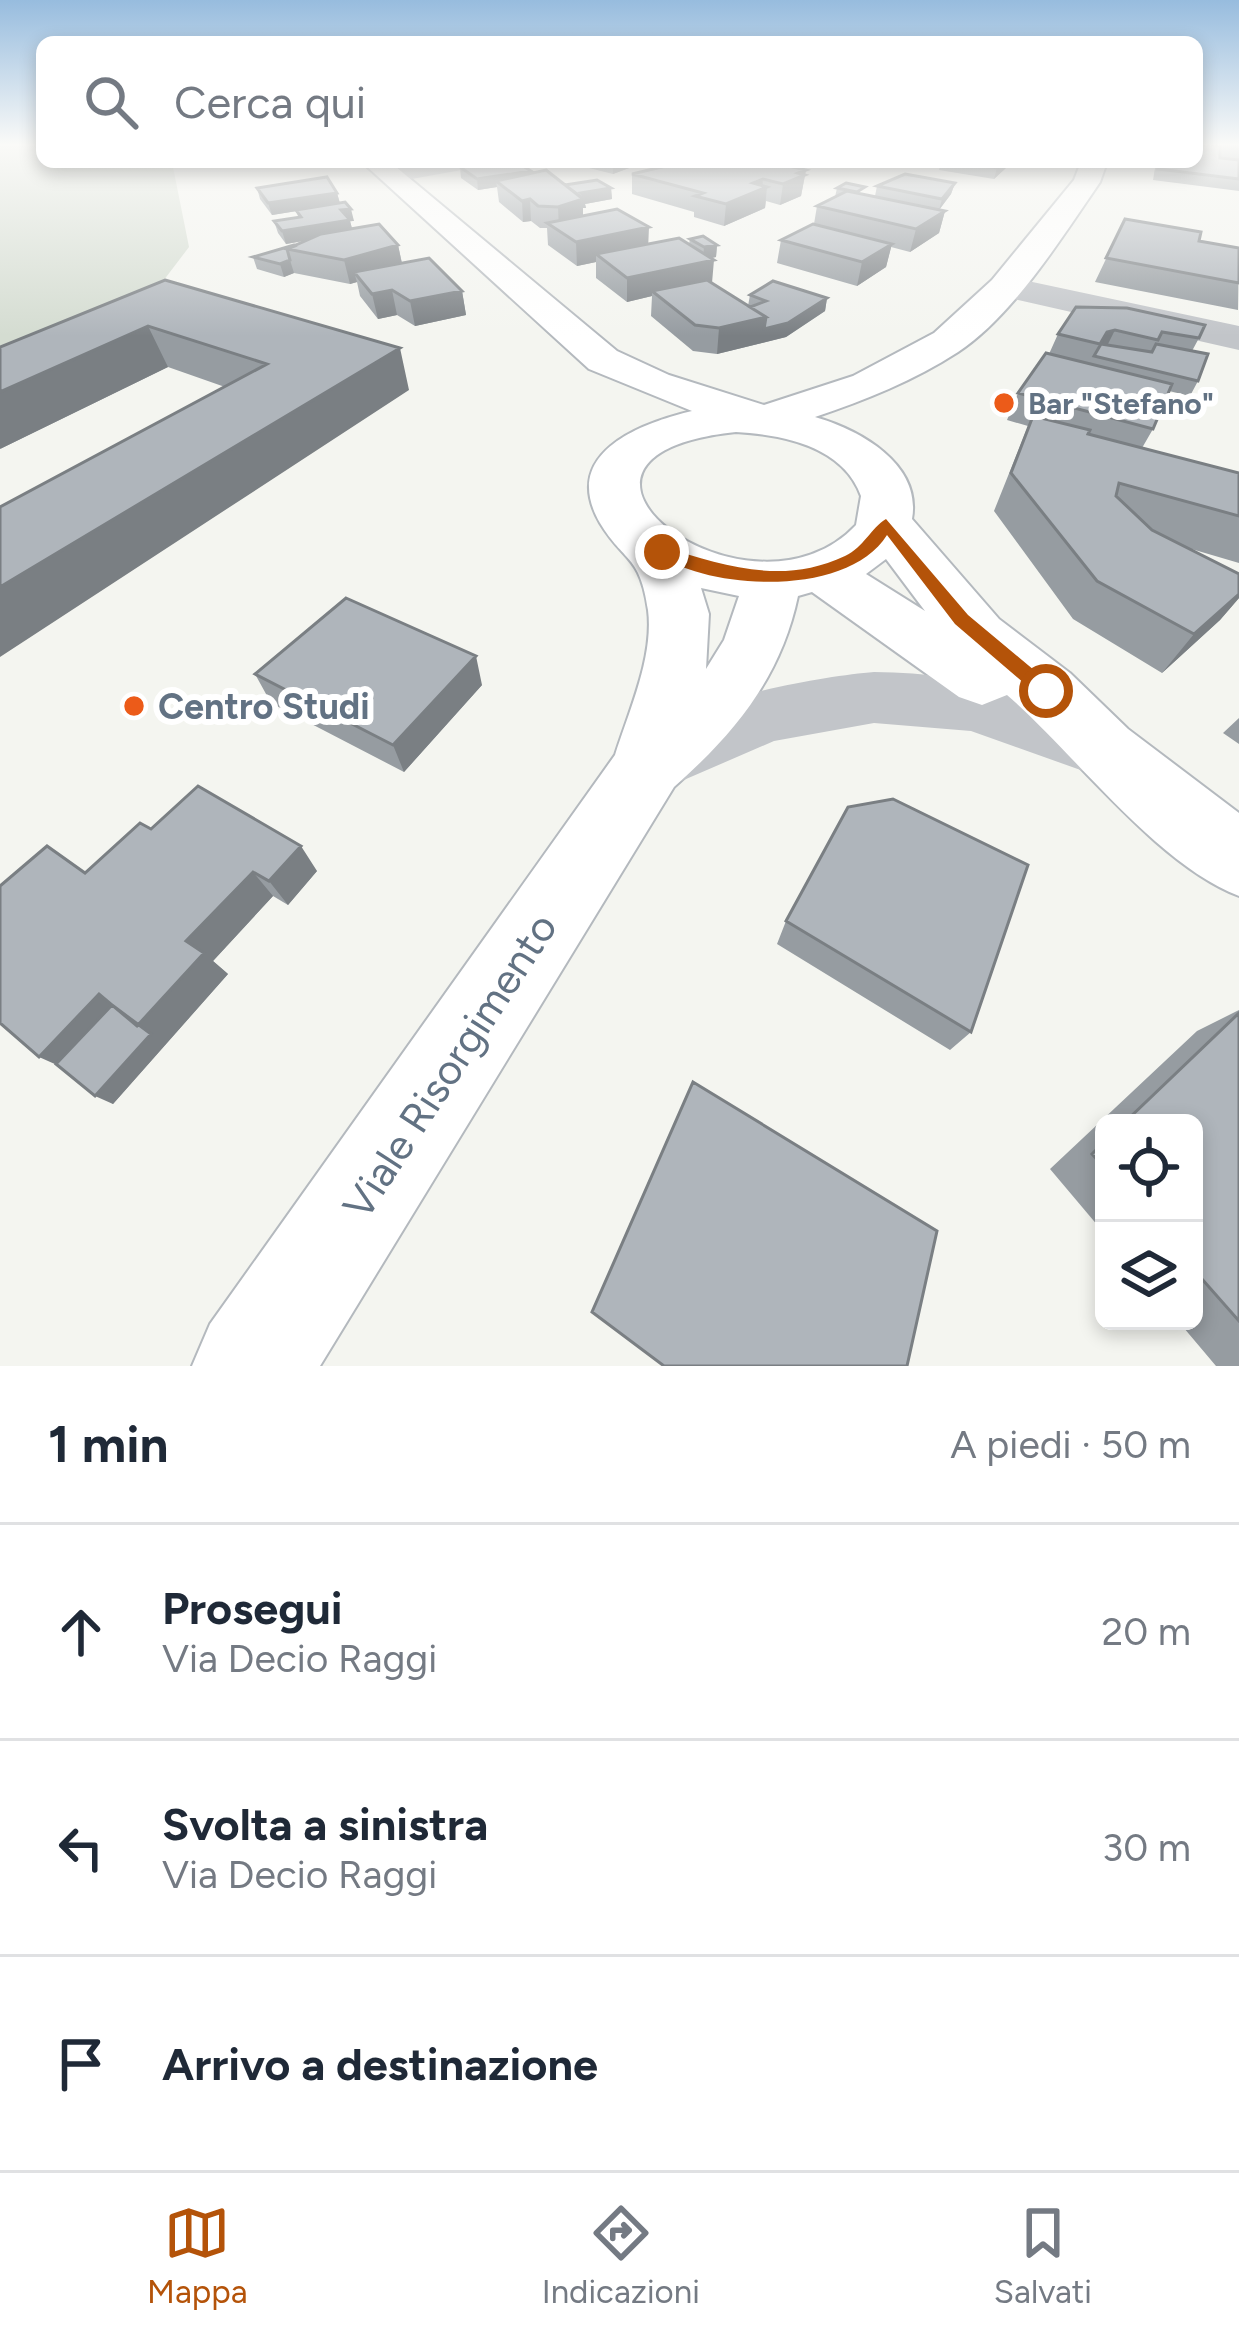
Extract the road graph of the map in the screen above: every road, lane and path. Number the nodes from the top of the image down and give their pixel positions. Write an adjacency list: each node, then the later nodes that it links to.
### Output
1 (429, 209): 6 (main road)
2 (1066, 209): 3 (main road)
3 (1004, 286): 4 (street); 5 (main road)
4 (1239, 338)
5 (948, 341): 7 (main road); 9 (main road)
6 (603, 360): 7 (main road); 8 (main road)
7 (764, 420): 8 (main road); 9 (main road)
8 (626, 458): 10 (main road)
9 (894, 461): 11 (main road); 12 (main road)
10 (662, 552): 11 (main road); 13 (main road, Viale Risorgimento)
11 (797, 575): 12 (main road); 13 (main road, Viale Risorgimento)
12 (1103, 749): 13 (street); 14 (main road)
13 (648, 766): 15 (main road, Viale Risorgimento)
14 (1239, 860)
15 (252, 1366)

